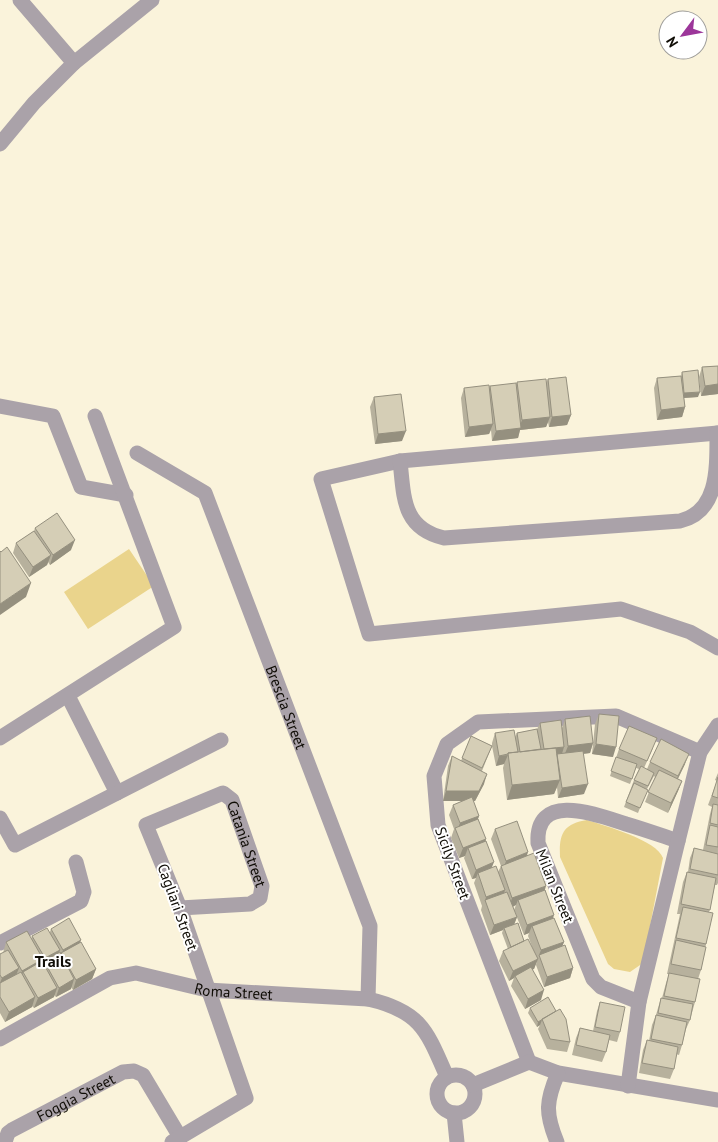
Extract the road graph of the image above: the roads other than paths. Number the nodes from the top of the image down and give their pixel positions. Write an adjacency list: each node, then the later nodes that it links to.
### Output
1 (20, 0): 3 (street)
2 (152, 0): 3 (street)
3 (74, 63): 4 (street)
4 (0, 144)
5 (0, 406): 10 (street)
6 (96, 416): 10 (street)
7 (717, 433): 9 (street); 9 (street)
8 (137, 452): 25 (street, Brescia Street)
9 (400, 461): 11 (street)
10 (126, 495): 12 (street)
11 (718, 648)
12 (68, 696): 14 (street); 17 (street)
13 (718, 724): 16 (street)
14 (0, 738)
15 (220, 740): 17 (street)
16 (700, 752): 20 (street); 28 (street, Sicily Street)
17 (117, 794): 18 (street)
18 (0, 818)
19 (146, 826): 22 (street, Cagliari Street); 22 (street, Catania Street)
20 (678, 841): 26 (street); 26 (street, Milan Street)
21 (76, 862): 23 (street)
22 (180, 908): 24 (street, Cagliari Street)
23 (0, 943)
24 (207, 990): 25 (street, Roma Street); 27 (street, Roma Street); 35 (street, Cagliari Street)
25 (368, 999): 30 (street, Roma Street)
26 (638, 1002): 32 (street)
27 (0, 1038)
28 (530, 1062): 29 (street); 31 (street)
29 (558, 1073): 32 (street); 38 (street)
30 (447, 1077): 31 (street); 34 (street)
31 (473, 1085): 34 (street)
32 (628, 1086): 33 (street)
33 (718, 1100)
34 (454, 1112): 37 (street)
35 (176, 1139): 36 (street, Foggia Street)
36 (5, 1142)
37 (457, 1142)
38 (557, 1142)

